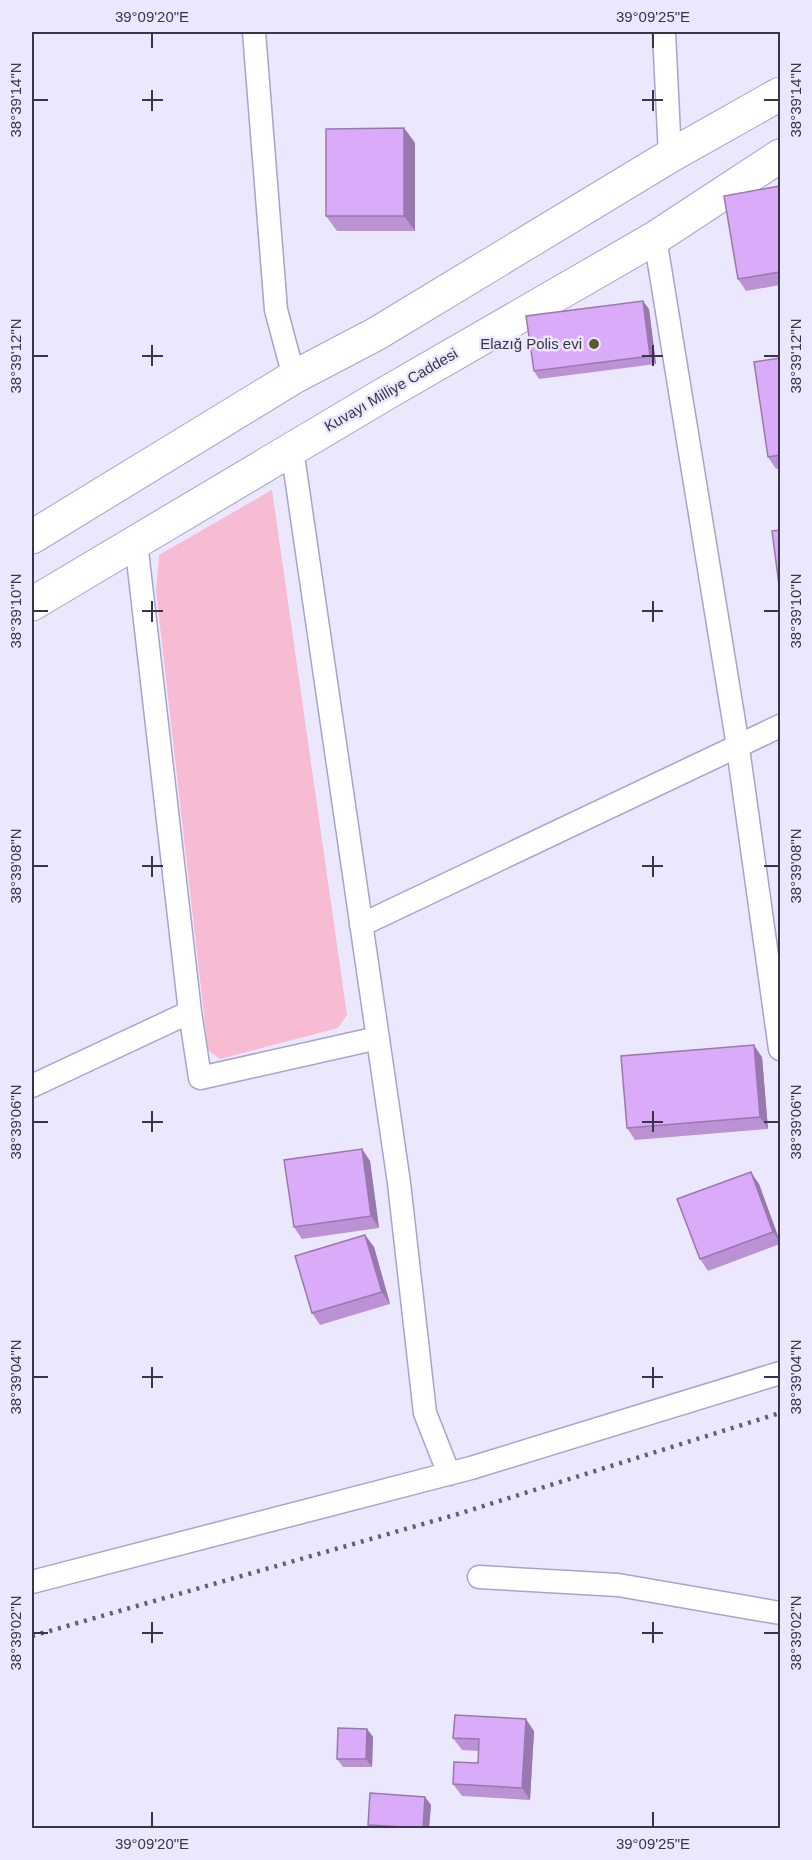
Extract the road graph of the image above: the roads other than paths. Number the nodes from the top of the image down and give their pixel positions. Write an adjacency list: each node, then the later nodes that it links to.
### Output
1 (254, 32): 7 (street)
2 (664, 32): 4 (street)
3 (780, 94): 4 (main road)
4 (670, 156): 7 (main road)
5 (780, 156): 6 (main road, Kuvayı Milliye Caddesi)
6 (656, 238): 8 (main road, Kuvayı Milliye Caddesi); 14 (street)
7 (294, 377): 9 (main road)
8 (292, 449): 10 (main road, Kuvayı Milliye Caddesi); 15 (street)
9 (32, 537)
10 (136, 542): 11 (main road, Kuvayı Milliye Caddesi); 16 (street)
11 (32, 604)
12 (780, 726): 14 (street)
13 (780, 736): 14 (street)
14 (747, 742): 15 (street); 18 (street)
15 (361, 924): 17 (street)
16 (190, 1012): 17 (street); 19 (street)
17 (378, 1038): 21 (street)
18 (780, 1049)
19 (32, 1086)
20 (780, 1373): 21 (street)
21 (449, 1473): 23 (street)
22 (479, 1577): 24 (street)
23 (32, 1582)
24 (780, 1613)

